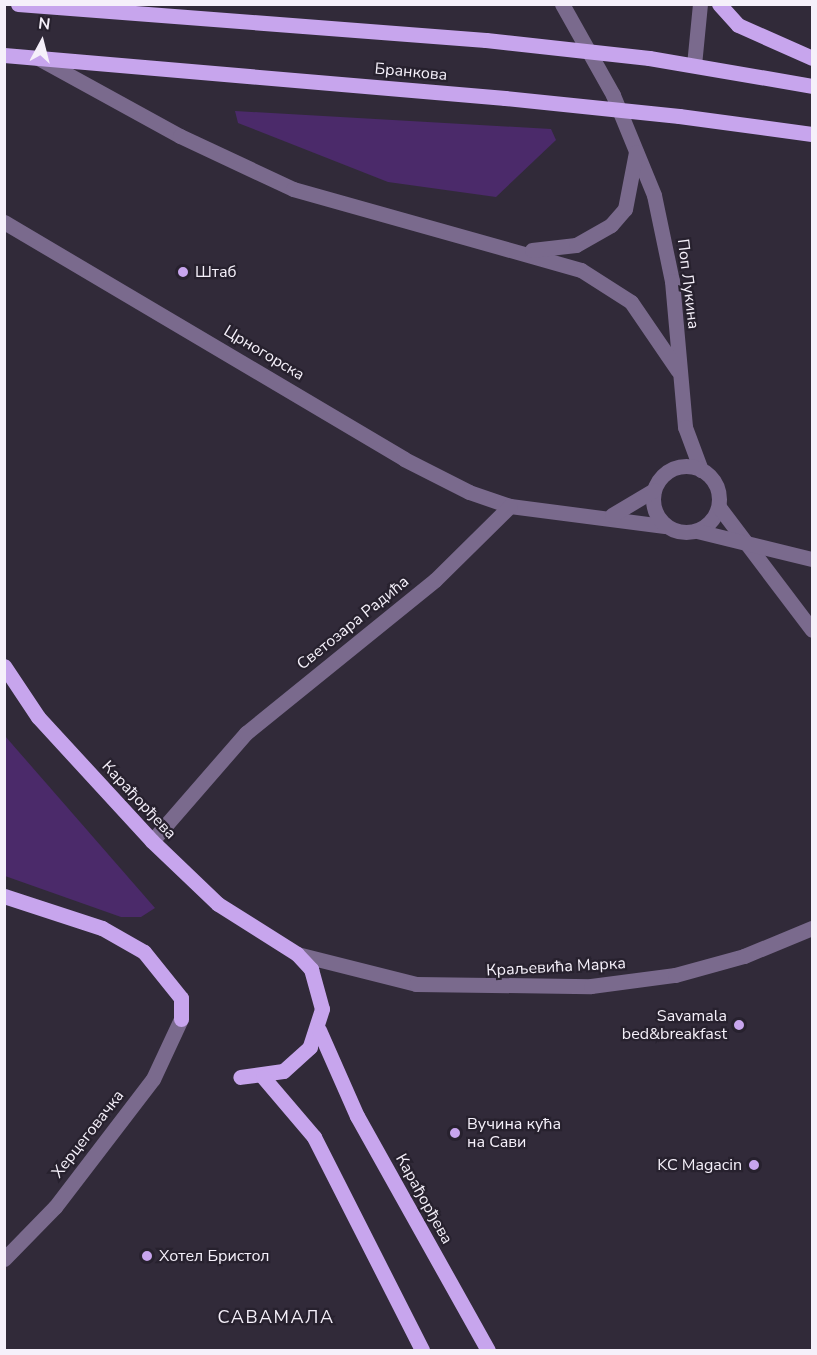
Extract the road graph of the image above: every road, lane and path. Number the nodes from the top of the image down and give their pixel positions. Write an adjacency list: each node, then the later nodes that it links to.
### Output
1 (18, 4): 6 (main road)
2 (166, 4): 6 (street)
3 (562, 4): 13 (street, Поп Лукина)
4 (700, 4): 10 (street)
5 (719, 4): 9 (main road)
6 (152, 14): 10 (main road, bridge)
7 (4, 55): 8 (main road, Бранкова)
8 (37, 58): 12 (main road, Бранкова, bridge); 15 (street)
9 (813, 58)
10 (694, 65): 11 (main road)
11 (813, 86)
12 (813, 134)
13 (636, 151): 15 (street); 16 (street, Поп Лукина)
14 (4, 222): 21 (street, Црногорска)
15 (523, 251): 16 (street)
16 (678, 371): 17 (street, Поп Лукина)
17 (685, 427): 18 (street, Поп Лукина); 19 (street, Поп Лукина)
18 (674, 468): 19 (street); 20 (street)
19 (701, 470): 22 (street)
20 (654, 490): 23 (street); 24 (street)
21 (510, 506): 23 (street); 30 (street, Светозара Радића)
22 (719, 507): 25 (street); 26 (street)
23 (609, 516): 24 (street)
24 (665, 526): 25 (street)
25 (697, 531): 26 (street)
26 (749, 543): 27 (street); 28 (street)
27 (813, 559)
28 (813, 630)
29 (4, 666): 30 (main road, Карађорђева)
30 (152, 841): 33 (main road, Карађорђева)
31 (4, 896): 34 (main road)
32 (813, 928): 33 (street, Краљевића Марка)
33 (297, 954): 35 (main road)
34 (181, 1019): 38 (street, Херцеговачка)
35 (319, 1030): 37 (main road); 40 (main road, Карађорђева)
36 (240, 1077): 37 (main road)
37 (263, 1077): 39 (main road)
38 (4, 1259)
39 (422, 1350)
40 (488, 1350)

